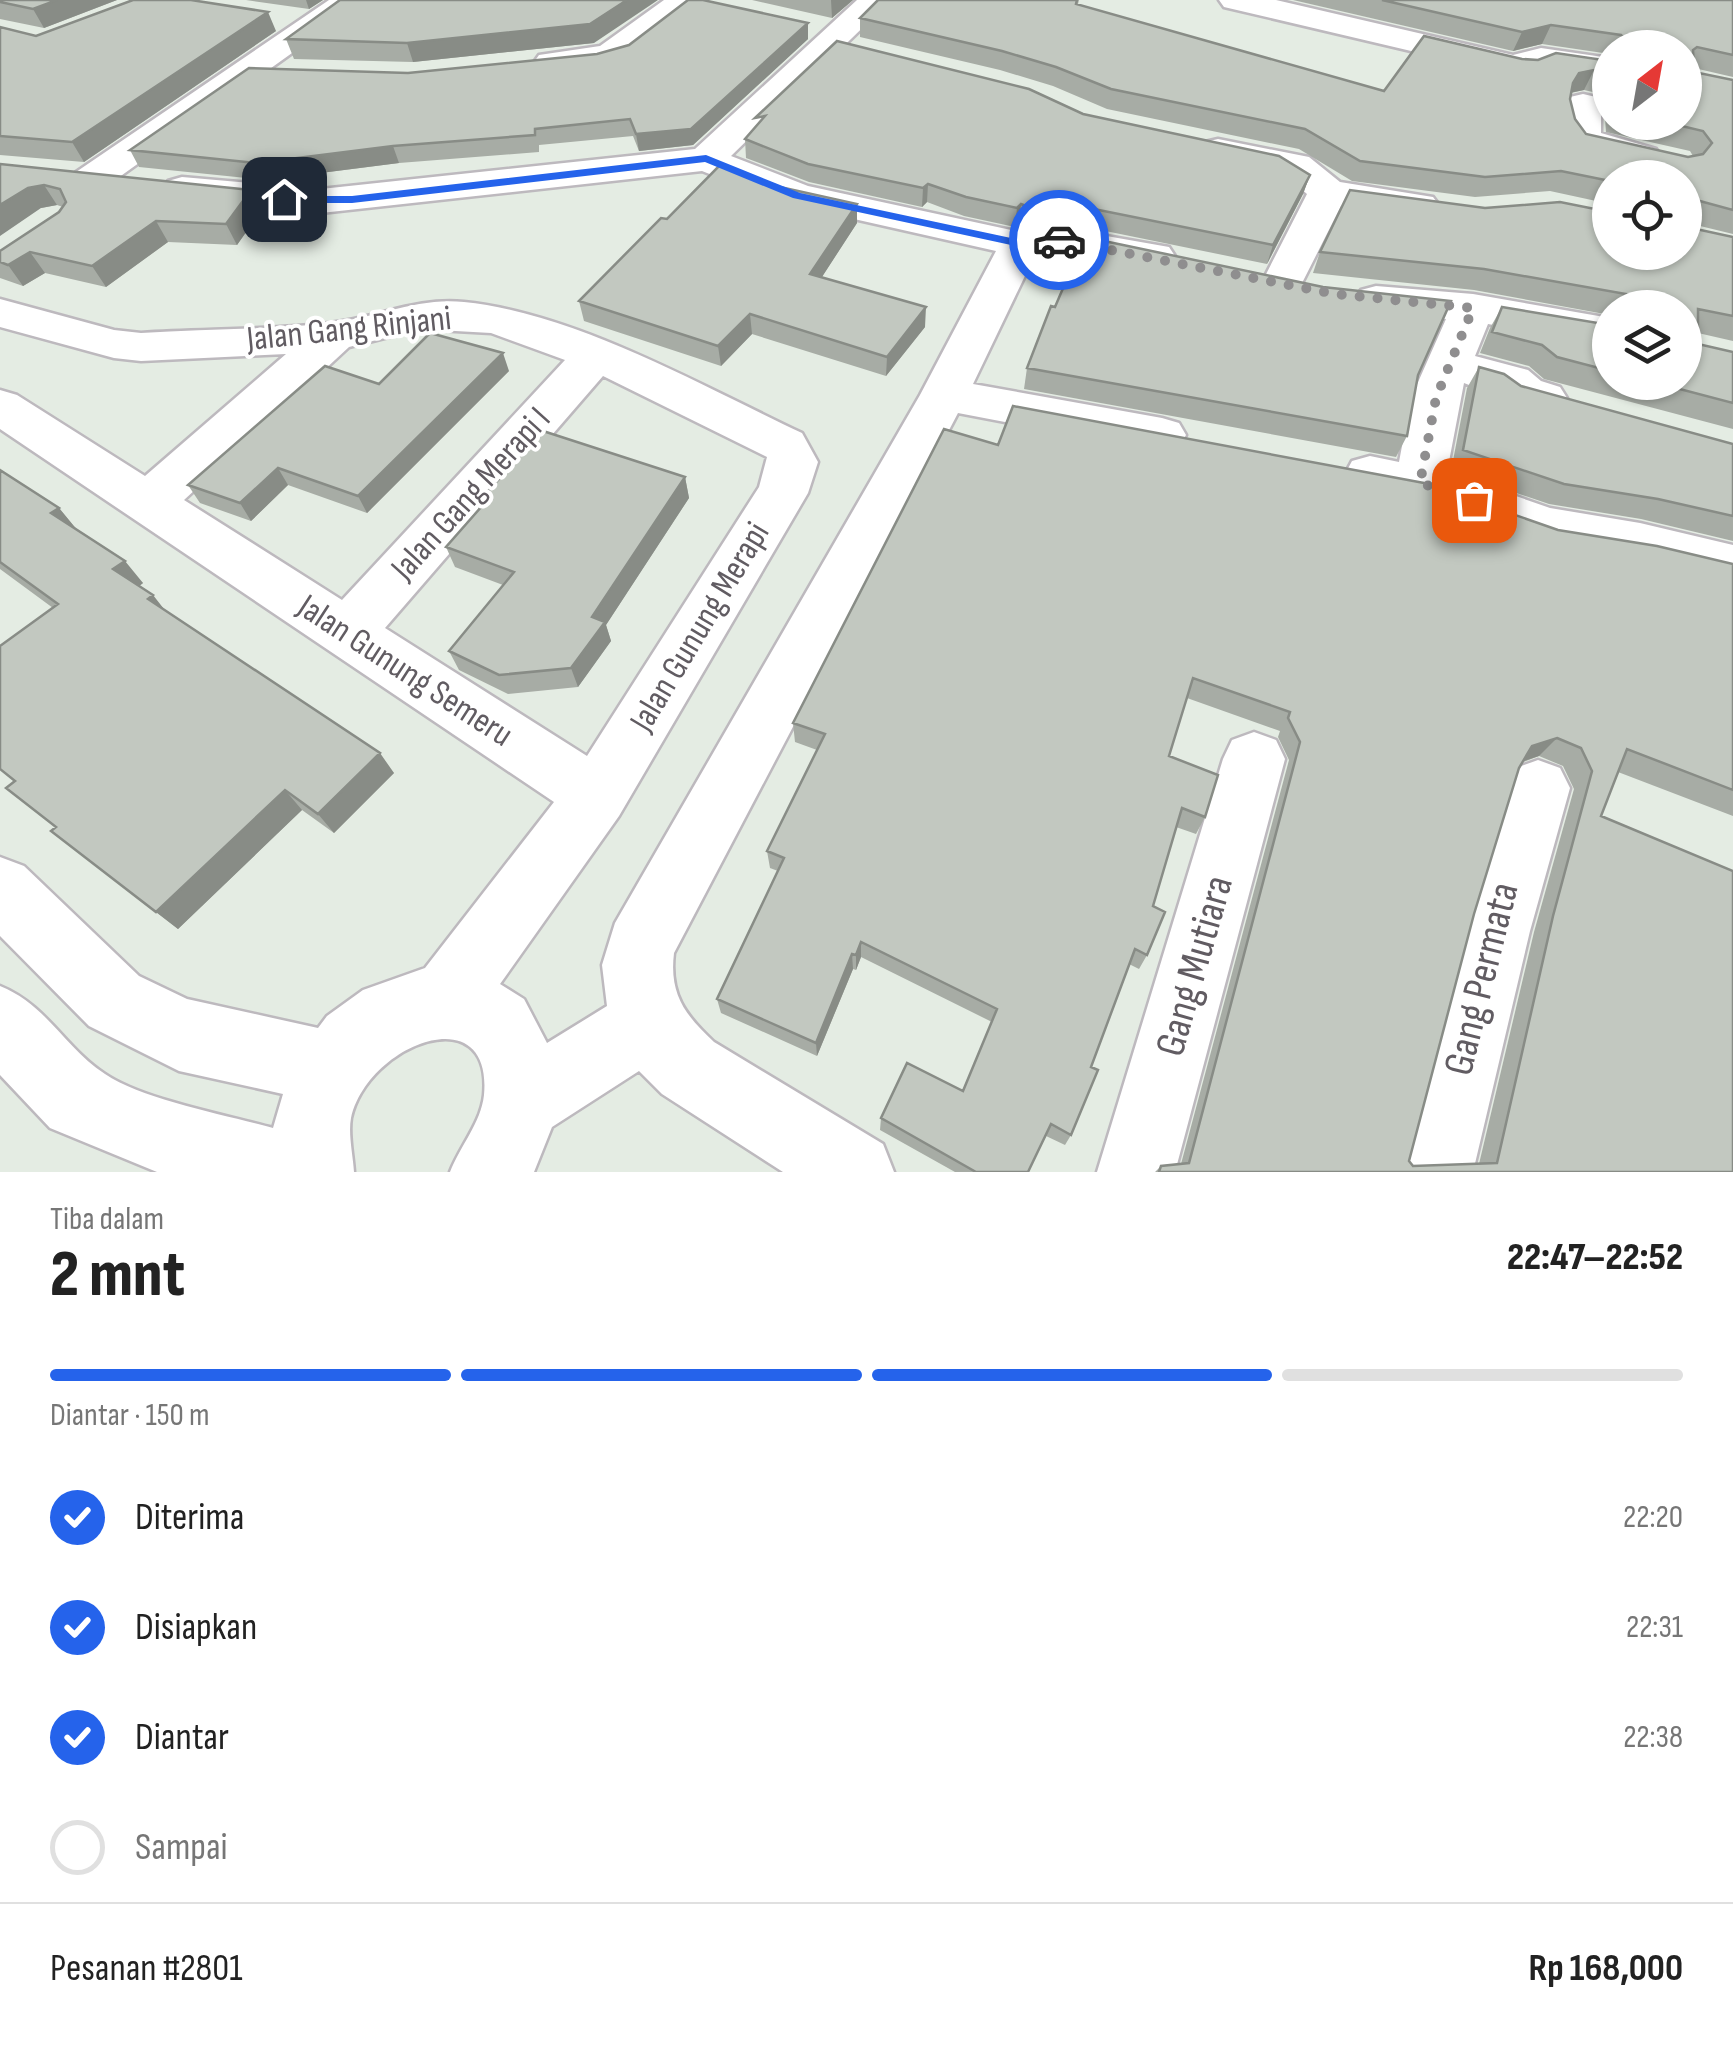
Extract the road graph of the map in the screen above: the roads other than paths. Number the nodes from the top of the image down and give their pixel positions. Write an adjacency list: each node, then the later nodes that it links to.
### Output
1 (350, 0): 8 (street)
2 (684, 0): 9 (street)
3 (692, 0): 4 (street)
4 (712, 0)
5 (876, 0): 15 (street)
6 (1234, 0): 10 (street)
7 (263, 17): 8 (street)
8 (316, 24): 11 (street)
9 (525, 65)
10 (1592, 65)
11 (249, 71): 12 (street); 15 (street)
12 (306, 74)
13 (1583, 105): 16 (street)
14 (1184, 143): 17 (street)
15 (706, 159): 19 (street)
16 (1637, 160)
17 (1328, 192): 18 (street); 21 (street)
18 (1456, 210)
19 (1020, 244): 20 (street); 27 (street)
20 (1190, 264)
21 (1473, 308): 23 (street); 26 (street)
22 (0, 313): 24 (street, Jalan Gang Rinjani)
23 (1592, 329)
24 (333, 336): 25 (street, Jalan Gang Rinjani); 34 (street)
25 (596, 355): 31 (street, Jalan Gang Rinjani); 36 (street, Jalan Gang Merapi I)
26 (1450, 364): 29 (street); 33 (street)
27 (944, 395): 30 (street); 43 (street)
28 (0, 406): 34 (street, Jalan Gunung Semeru)
29 (1583, 408)
30 (1210, 446)
31 (793, 454): 39 (street, Jalan Gunung Merapi)
32 (1325, 466): 33 (street)
33 (1420, 483): 35 (street)
34 (149, 502): 36 (street, Jalan Gunung Semeru)
35 (1733, 566)
36 (347, 632): 39 (street, Jalan Gunung Semeru)
37 (1254, 759): 50 (street, Gang Mutiara)
38 (1538, 788): 51 (street, Gang Permata)
39 (597, 796): 41 (street)
40 (0, 890): 44 (street)
41 (444, 1001): 44 (street); 45 (street)
42 (0, 1022): 46 (street)
43 (656, 1035): 45 (street); 49 (street)
44 (330, 1068): 47 (street)
45 (520, 1103): 48 (street)
46 (291, 1172)
47 (314, 1172)
48 (489, 1172)
49 (855, 1172)
50 (1136, 1172)
51 (1434, 1172)

